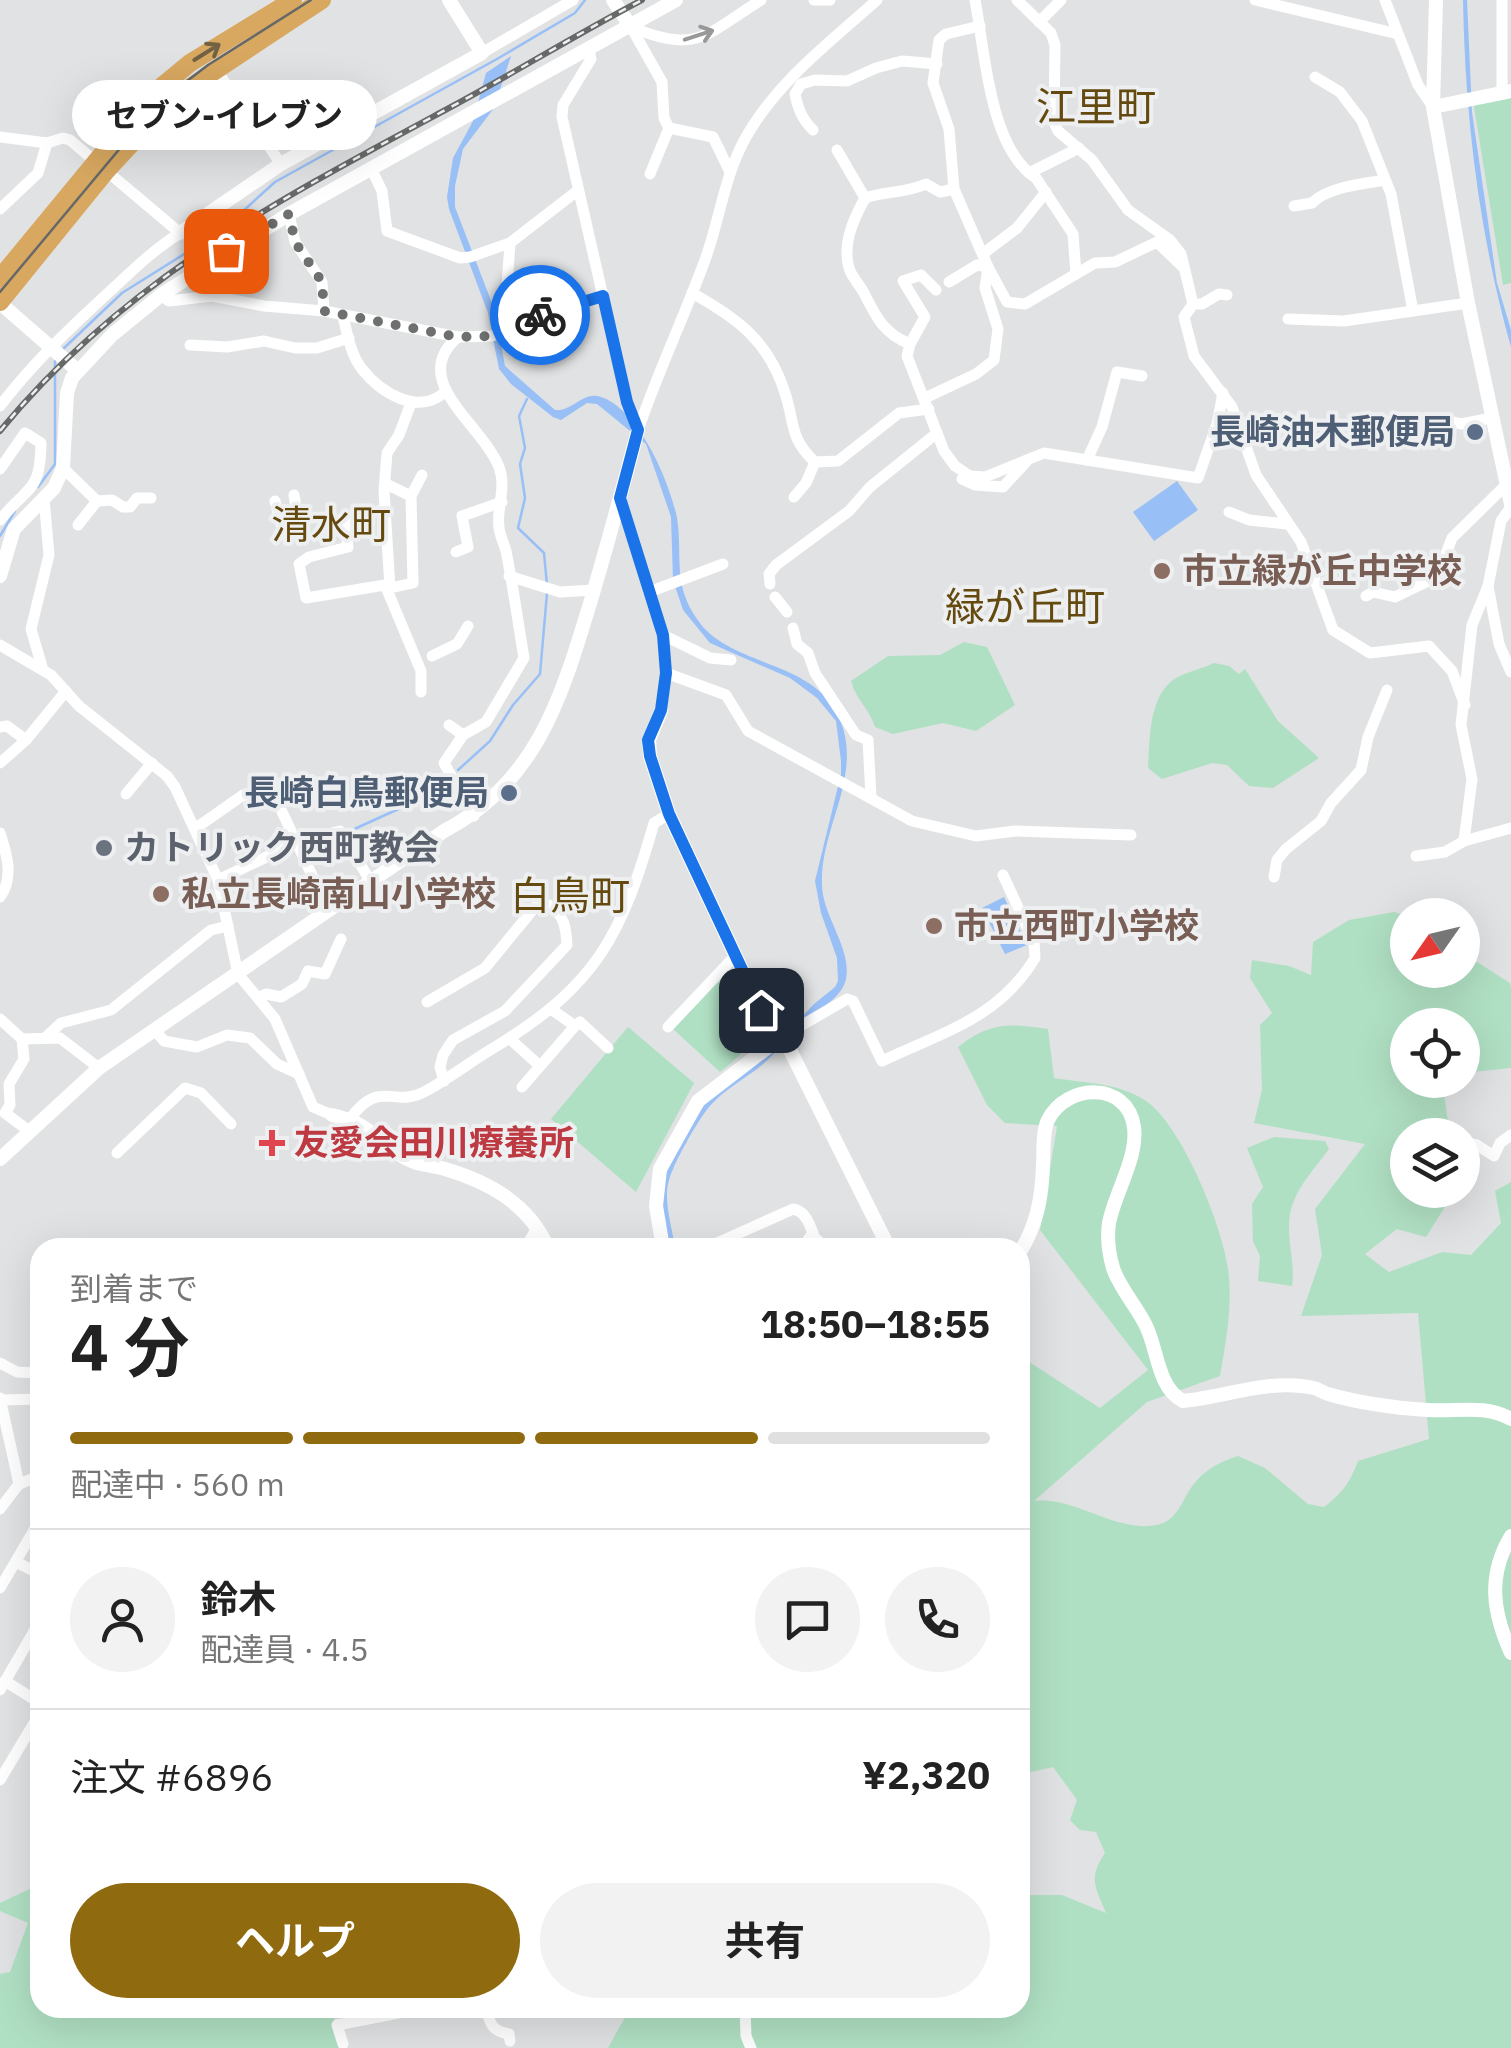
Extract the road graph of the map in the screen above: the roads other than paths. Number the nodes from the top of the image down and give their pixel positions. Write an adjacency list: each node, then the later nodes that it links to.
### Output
1 (293, 0): 36 (highway, one-way to 1)
2 (322, 0): 25 (highway)
3 (449, 0): 23 (street)
4 (573, 0): 23 (street)
5 (614, 0): 20 (street)
6 (676, 0): 20 (street)
7 (762, 0): 20 (street, one-way to 7)
8 (814, 0): 9 (street)
9 (830, 0)
10 (877, 0): 38 (street)
11 (975, 0): 19 (street)
12 (1016, 0): 18 (street)
13 (1061, 0): 18 (street)
14 (1255, 0): 21 (street)
15 (1385, 0): 21 (street)
16 (1436, 0): 28 (street)
17 (1502, 0): 27 (street)
18 (1039, 22): 33 (street)
19 (980, 26): 24 (street); 40 (street)
20 (631, 27): 22 (street); 29 (street)
21 (1398, 34): 28 (street)
22 (589, 50): 37 (street); 43 (street)
23 (482, 52): 35 (street)
24 (937, 64): 30 (street); 42 (street)
25 (215, 68): 35 (street); 36 (highway)
26 (1316, 77): 41 (street)
27 (1506, 91): 28 (street)
28 (1433, 107): 64 (street)
29 (669, 128): 38 (street); 39 (street)
30 (813, 130)
31 (0, 138): 32 (street)
32 (47, 143): 36 (street); 47 (street)
33 (1079, 148): 40 (street); 53 (street)
34 (837, 150): 45 (street)
35 (280, 164): 49 (street)
36 (102, 166): 49 (street); 55 (highway); 62 (highway)
37 (371, 168): 48 (street); 50 (street)
38 (730, 172): 58 (street)
39 (650, 174)
40 (1029, 174): 44 (street)
41 (1385, 180): 46 (street); 66 (street)
42 (954, 188): 45 (street); 51 (street)
43 (578, 190): 50 (street); 61 (street)
44 (1046, 192): 51 (street); 54 (street)
45 (864, 198): 72 (street)
46 (1294, 206)
47 (0, 209)
48 (289, 214): 59 (street); 65 (street)
49 (180, 232): 80 (street)
50 (510, 243): 69 (street)
51 (984, 253): 52 (street)
52 (988, 267): 54 (street); 56 (street); 79 (street)
53 (1184, 268): 54 (street); 63 (street)
54 (1076, 274)
55 (0, 278)
56 (949, 282)
57 (936, 290): 72 (street)
58 (692, 294): 83 (street); 87 (street)
59 (161, 295): 65 (street); 74 (street)
60 (1227, 295): 63 (street)
61 (603, 296): 69 (street); 83 (street)
62 (0, 302): 74 (street)
63 (1193, 304): 77 (street)
64 (1468, 304): 66 (street); 81 (street)
65 (324, 311): 67 (street)
66 (1413, 311): 68 (street)
67 (343, 316): 70 (street); 71 (street)
68 (1288, 319)
69 (518, 325): 70 (street)
70 (458, 337): 76 (street)
71 (349, 338): 73 (street); 78 (street)
72 (910, 344): 79 (street)
73 (190, 345)
74 (78, 371): 88 (street)
75 (1142, 376): 86 (street)
76 (445, 392): 78 (street); 102 (street)
77 (1223, 393): 86 (street); 106 (street)
78 (411, 403): 92 (street)
79 (926, 404): 84 (street); 87 (street)
80 (0, 406)
81 (1492, 418): 82 (street); 93 (street)
82 (1442, 419)
83 (638, 430): 99 (street)
84 (938, 433): 85 (street); 118 (street)
85 (1032, 456): 86 (street); 91 (street)
86 (1087, 460)
87 (815, 462): 96 (street)
88 (63, 468): 97 (street); 100 (street)
89 (0, 469): 107 (street)
90 (422, 474): 95 (street)
91 (958, 478)
92 (386, 484): 95 (street); 104 (street)
93 (1506, 484): 103 (street); 117 (street)
94 (294, 495): 101 (street)
95 (410, 496): 114 (street)
96 (794, 497)
97 (44, 498): 107 (street); 125 (street)
98 (151, 498): 100 (street)
99 (620, 498): 115 (street); 116 (street)
100 (97, 500): 108 (street)
101 (275, 501)
102 (502, 502): 109 (street); 112 (street)
103 (1511, 506): 113 (street)
104 (385, 510): 114 (street); 114 (street)
105 (1229, 512): 106 (street)
106 (1287, 524): 131 (street)
107 (6, 525): 111 (street)
108 (78, 525)
109 (456, 552)
110 (724, 564): 116 (street)
111 (0, 576)
112 (509, 576): 115 (street); 135 (street)
113 (1488, 586): 126 (street); 131 (street)
114 (387, 587): 130 (street)
115 (594, 590): 142 (street)
116 (649, 592): 121 (street)
117 (1366, 596)
118 (787, 612)
119 (468, 626): 123 (street)
120 (793, 628): 140 (street)
121 (663, 635): 124 (street); 127 (street)
122 (0, 645): 125 (street)
123 (432, 656)
124 (730, 660)
125 (43, 670): 129 (street)
126 (1511, 672)
127 (666, 673): 132 (street); 140 (street)
128 (1387, 690): 152 (street)
129 (66, 691): 136 (street); 138 (street)
130 (420, 692)
131 (1465, 705): 148 (street)
132 (661, 710): 141 (street)
133 (449, 725): 135 (street)
134 (0, 726): 136 (street)
135 (463, 735): 142 (street)
136 (26, 740): 137 (street)
137 (0, 763)
138 (152, 764): 139 (street); 143 (street)
139 (126, 794)
140 (871, 797): 146 (street)
141 (669, 814): 159 (street); 163 (street)
142 (474, 816): 154 (street)
143 (196, 828): 147 (street); 153 (street)
144 (1511, 828): 148 (street)
145 (0, 833): 150 (street)
146 (1131, 835)
147 (298, 842): 153 (street); 154 (street); 156 (street)
148 (1464, 842): 149 (street)
149 (1416, 856)
150 (4, 861): 155 (street)
151 (1003, 875): 170 (street)
152 (1274, 877)
153 (218, 880): 157 (street)
154 (371, 882): 156 (street)
155 (0, 897)
156 (329, 911): 160 (street)
157 (228, 926): 160 (street); 169 (street)
158 (341, 938): 161 (street)
159 (735, 956): 166 (street); 170 (street)
160 (238, 974): 161 (street); 167 (street)
161 (258, 997): 175 (street)
162 (427, 1002): 176 (street)
163 (551, 1008): 165 (street); 171 (street)
164 (0, 1019): 168 (street)
165 (575, 1026): 172 (street); 173 (street)
166 (668, 1026)
167 (154, 1030): 174 (street); 175 (street)
168 (12, 1036): 169 (street); 178 (street)
169 (46, 1037): 174 (street)
170 (780, 1038): 191 (street); 195 (street)
171 (510, 1039): 173 (street); 176 (street)
172 (608, 1048)
173 (540, 1066): 177 (street)
174 (99, 1068): 182 (street)
175 (299, 1074): 179 (street)
176 (444, 1081): 180 (street)
177 (522, 1088)
178 (2, 1112): 182 (street)
179 (332, 1116): 180 (street)
180 (350, 1119): 187 (street)
181 (231, 1124): 185 (street)
182 (29, 1132): 186 (street)
183 (1511, 1135): 184 (street)
184 (1480, 1147)
185 (118, 1154)
186 (0, 1158)
187 (537, 1228): 189 (street); 190 (street)
188 (812, 1235): 192 (street); 193 (street); 194 (street)
189 (531, 1238)
190 (542, 1238)
191 (661, 1238)
192 (727, 1238)
193 (810, 1238)
194 (815, 1238)
195 (884, 1238)
196 (1028, 1238): 201 (street)
197 (0, 1363): 198 (street)
198 (30, 1373)
199 (30, 1398): 200 (street)
200 (1, 1399): 203 (street)
201 (1511, 1419)
202 (30, 1480): 203 (street)
203 (19, 1484): 204 (street)
204 (0, 1508)
205 (1511, 1536): 211 (street)
206 (30, 1538): 207 (street)
207 (16, 1562): 208 (street); 209 (street)
208 (30, 1569)
209 (0, 1588)
210 (30, 1638): 212 (street)
211 (1511, 1653)
212 (2, 1686): 213 (street)
213 (30, 1699)
214 (30, 1729): 215 (street)
215 (0, 1780)
216 (378, 2018): 220 (street)
217 (489, 2018): 219 (street)
218 (746, 2018): 221 (street)
219 (510, 2041)
220 (343, 2044)
221 (751, 2048)

